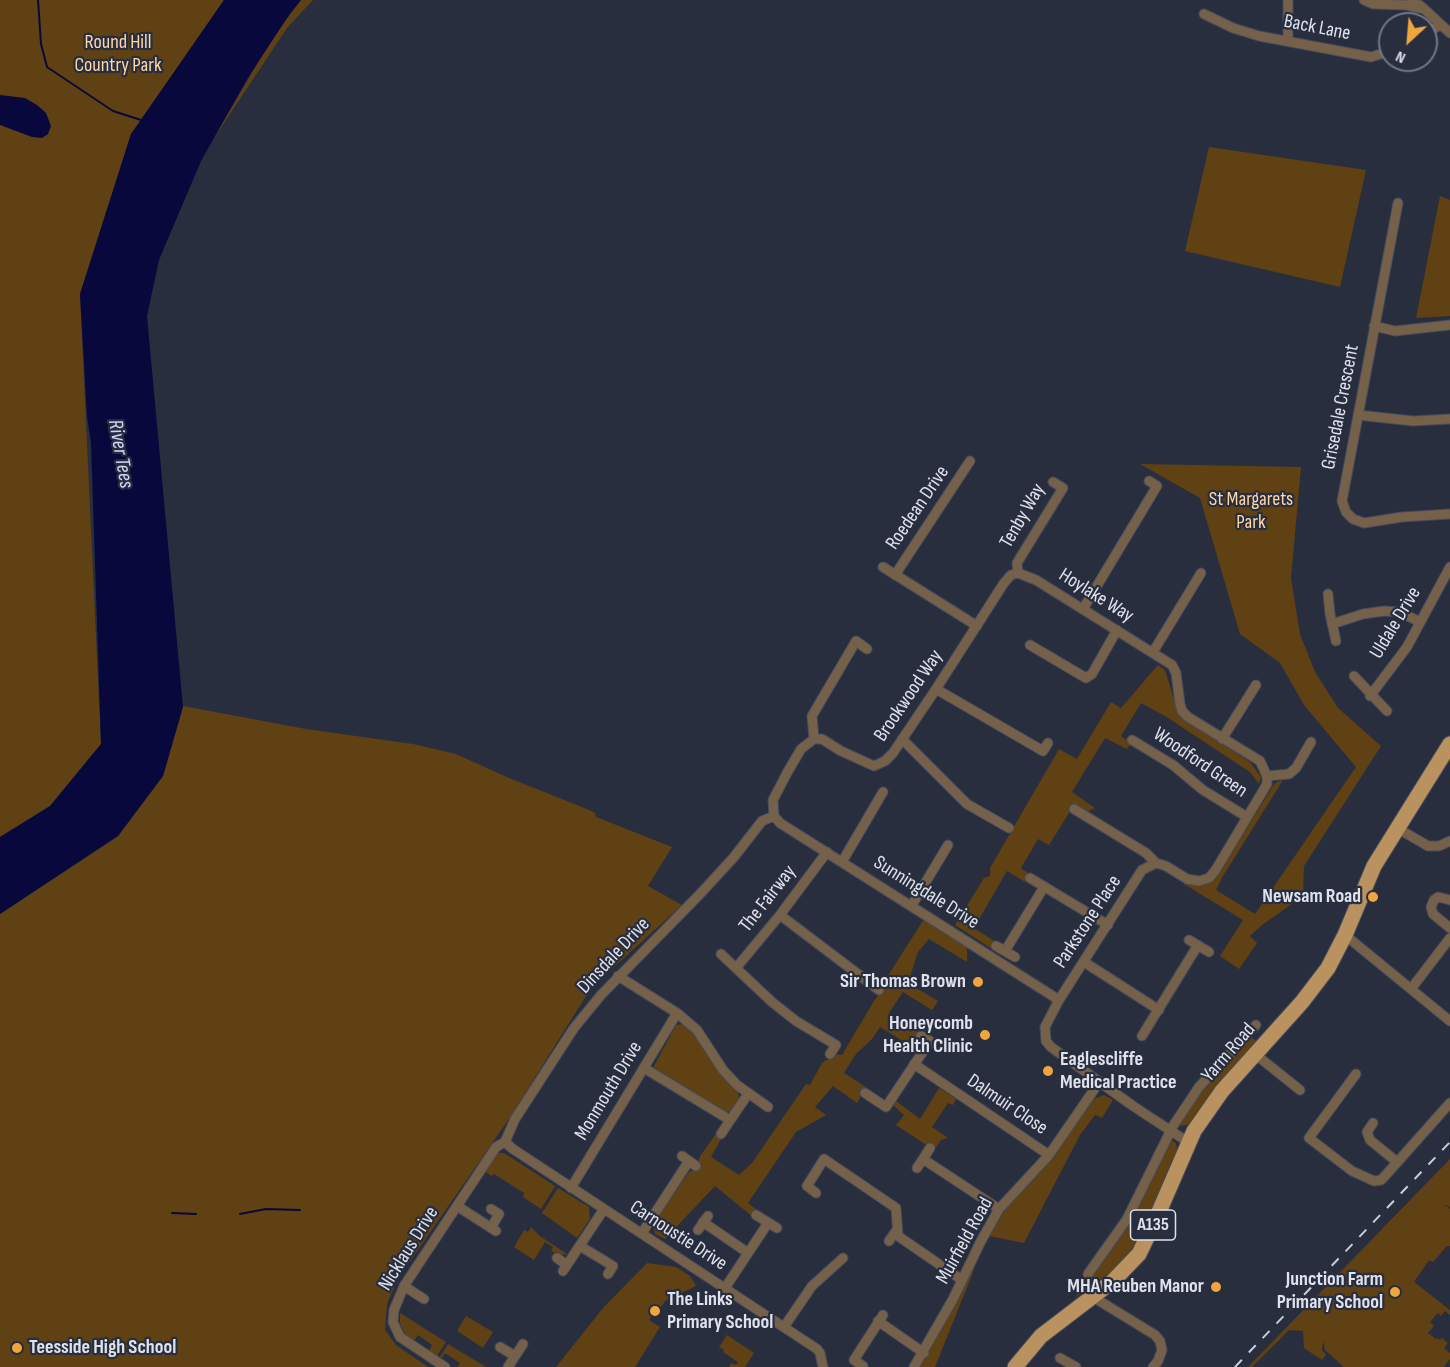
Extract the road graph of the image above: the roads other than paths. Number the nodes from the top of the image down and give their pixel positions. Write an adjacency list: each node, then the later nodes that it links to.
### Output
1 (1288, 0): 8 (street)
2 (1412, 0): 4 (street)
3 (1365, 1): 4 (street)
4 (1424, 9): 7 (street)
5 (1204, 14): 8 (street, Back Lane)
6 (1450, 19): 7 (street)
7 (1444, 28)
8 (1288, 40): 9 (street, Back Lane)
9 (1378, 55)
10 (1398, 202): 11 (street, Grisedale Crescent)
11 (1374, 326): 12 (street); 13 (street, Grisedale Crescent)
12 (1450, 326)
13 (1358, 415): 14 (street); 18 (street, Grisedale Crescent)
14 (1450, 419)
15 (970, 468): 23 (street, Roedean Drive)
16 (1149, 481): 25 (street)
17 (1053, 482): 21 (street, Tenby Way)
18 (1450, 514)
19 (883, 567): 23 (street, Roedean Drive)
20 (1450, 567): 26 (street, Uldale Drive)
21 (1018, 573): 25 (street, Hoylake Way); 28 (street, Brookwood Way)
22 (1201, 573): 33 (street)
23 (895, 574): 28 (street, Roedean Drive)
24 (1328, 594): 27 (street)
25 (1083, 609): 29 (street, Hoylake Way)
26 (1420, 622): 27 (street); 37 (street, Uldale Drive)
27 (1332, 624): 30 (street)
28 (977, 626): 36 (street, Brookwood Way)
29 (1117, 630): 31 (street); 33 (street, Hoylake Way)
30 (1336, 641)
31 (1030, 645)
32 (867, 649): 39 (street)
33 (1153, 652): 41 (street, Hoylake Way)
34 (1354, 676): 37 (street)
35 (1256, 685): 41 (street)
36 (936, 689): 40 (street, Brookwood Way); 43 (street)
37 (1370, 696): 38 (street)
38 (1387, 711)
39 (814, 739): 40 (street, Brookwood Way); 49 (street)
40 (902, 739): 51 (street)
41 (1222, 739): 46 (street, Hoylake Way)
42 (1132, 740): 50 (street, Woodford Green)
43 (1048, 742)
44 (1312, 742): 46 (street)
45 (1450, 744): 52 (main road, Yarm Road / A135)
46 (1267, 776): 50 (street)
47 (883, 792): 56 (street)
48 (1074, 809): 57 (street)
49 (774, 816): 55 (street, Sunningdale Drive); 76 (street, Dinsdale Drive)
50 (1247, 817): 57 (street)
51 (1009, 828)
52 (1397, 828): 53 (street); 65 (main road, Yarm Road / A135)
53 (1450, 840)
54 (948, 845): 61 (street)
55 (827, 852): 56 (street, Sunningdale Drive); 62 (street, The Fairway)
56 (842, 862): 61 (street, Sunningdale Drive)
57 (1153, 864): 63 (street, Parkstone Place)
58 (1030, 878): 59 (street)
59 (1044, 887): 63 (street); 70 (street)
60 (1450, 900): 64 (street)
61 (912, 905): 79 (street, Sunningdale Drive)
62 (780, 915): 75 (street, The Fairway); 78 (street)
63 (1108, 925): 74 (street, Parkstone Place)
64 (1450, 928)
65 (1345, 935): 77 (street); 87 (main road, Yarm Road / A135)
66 (1450, 939): 77 (street)
67 (1189, 940): 68 (street)
68 (1198, 945): 71 (street); 80 (street)
69 (996, 946): 70 (street)
70 (1005, 951): 73 (street)
71 (1209, 952)
72 (720, 954): 75 (street)
73 (1015, 957)
74 (1084, 962): 79 (street, Parkstone Place); 80 (street)
75 (736, 968): 86 (street)
76 (618, 976): 81 (street); 101 (street, Dinsdale Drive)
77 (1411, 988): 82 (street)
78 (879, 990)
79 (1059, 1000): 91 (street, Parkstone Place)
80 (1159, 1010): 85 (street)
81 (677, 1013): 89 (street, Monmouth Drive); 94 (street)
82 (1450, 1021)
83 (1254, 1030): 99 (street)
84 (921, 1036): 88 (street)
85 (1142, 1036)
86 (830, 1054)
87 (1255, 1054): 92 (street); 102 (main road, Yarm Road / A135)
88 (914, 1064): 93 (street); 104 (street, Dalmuir Close)
89 (644, 1068): 97 (street); 109 (street, Monmouth Drive)
90 (1356, 1074): 107 (street)
91 (1100, 1081): 99 (street); 104 (street, Muirfield Road)
92 (1300, 1090)
93 (865, 1093)
94 (748, 1094): 96 (street); 97 (street)
95 (1450, 1103): 107 (street)
96 (768, 1107)
97 (730, 1120): 100 (street)
98 (1373, 1123): 107 (street)
99 (1170, 1131): 102 (street); 125 (street)
100 (721, 1134)
101 (505, 1142): 109 (street, Carnoustie Drive); 111 (street, Nicklaus Drive)
102 (1188, 1142): 129 (main road, Yarm Road / A135)
103 (930, 1148): 105 (street)
104 (1049, 1155): 114 (street, Muirfield Road)
105 (923, 1159): 108 (street); 114 (street)
106 (689, 1161): 118 (street)
107 (1397, 1162)
108 (917, 1168)
109 (572, 1188): 113 (street, Carnoustie Drive)
110 (816, 1192): 117 (street)
111 (457, 1206): 112 (street); 127 (street, Nicklaus Drive)
112 (491, 1209)
113 (604, 1209): 118 (street, Carnoustie Drive); 120 (street)
114 (999, 1209): 126 (street, Muirfield Road)
115 (756, 1215): 121 (street)
116 (703, 1223): 121 (street)
117 (896, 1231): 119 (street); 126 (street)
118 (642, 1233): 128 (street, Carnoustie Drive)
119 (889, 1241)
120 (580, 1246): 122 (street); 124 (street)
121 (748, 1253): 128 (street)
122 (557, 1258)
123 (843, 1258): 131 (street)
124 (608, 1274)
125 (1088, 1274)
126 (962, 1280): 134 (street, Muirfield Road)
127 (405, 1286): 130 (street); 138 (street, Nicklaus Drive)
128 (725, 1288): 131 (street, Carnoustie Drive)
129 (1093, 1297): 142 (main road, Yarm Road / A135); 144 (street)
130 (424, 1299)
131 (784, 1327): 140 (street, Carnoustie Drive)
132 (522, 1344): 135 (street)
133 (500, 1347): 135 (street)
134 (924, 1353): 137 (street); 141 (street, Muirfield Road)
135 (515, 1356): 139 (street)
136 (1060, 1358): 143 (street)
137 (863, 1366)
138 (445, 1367)
139 (508, 1367)
140 (823, 1367)
141 (914, 1367)
142 (1015, 1367)
143 (1076, 1367)
144 (1153, 1367)

